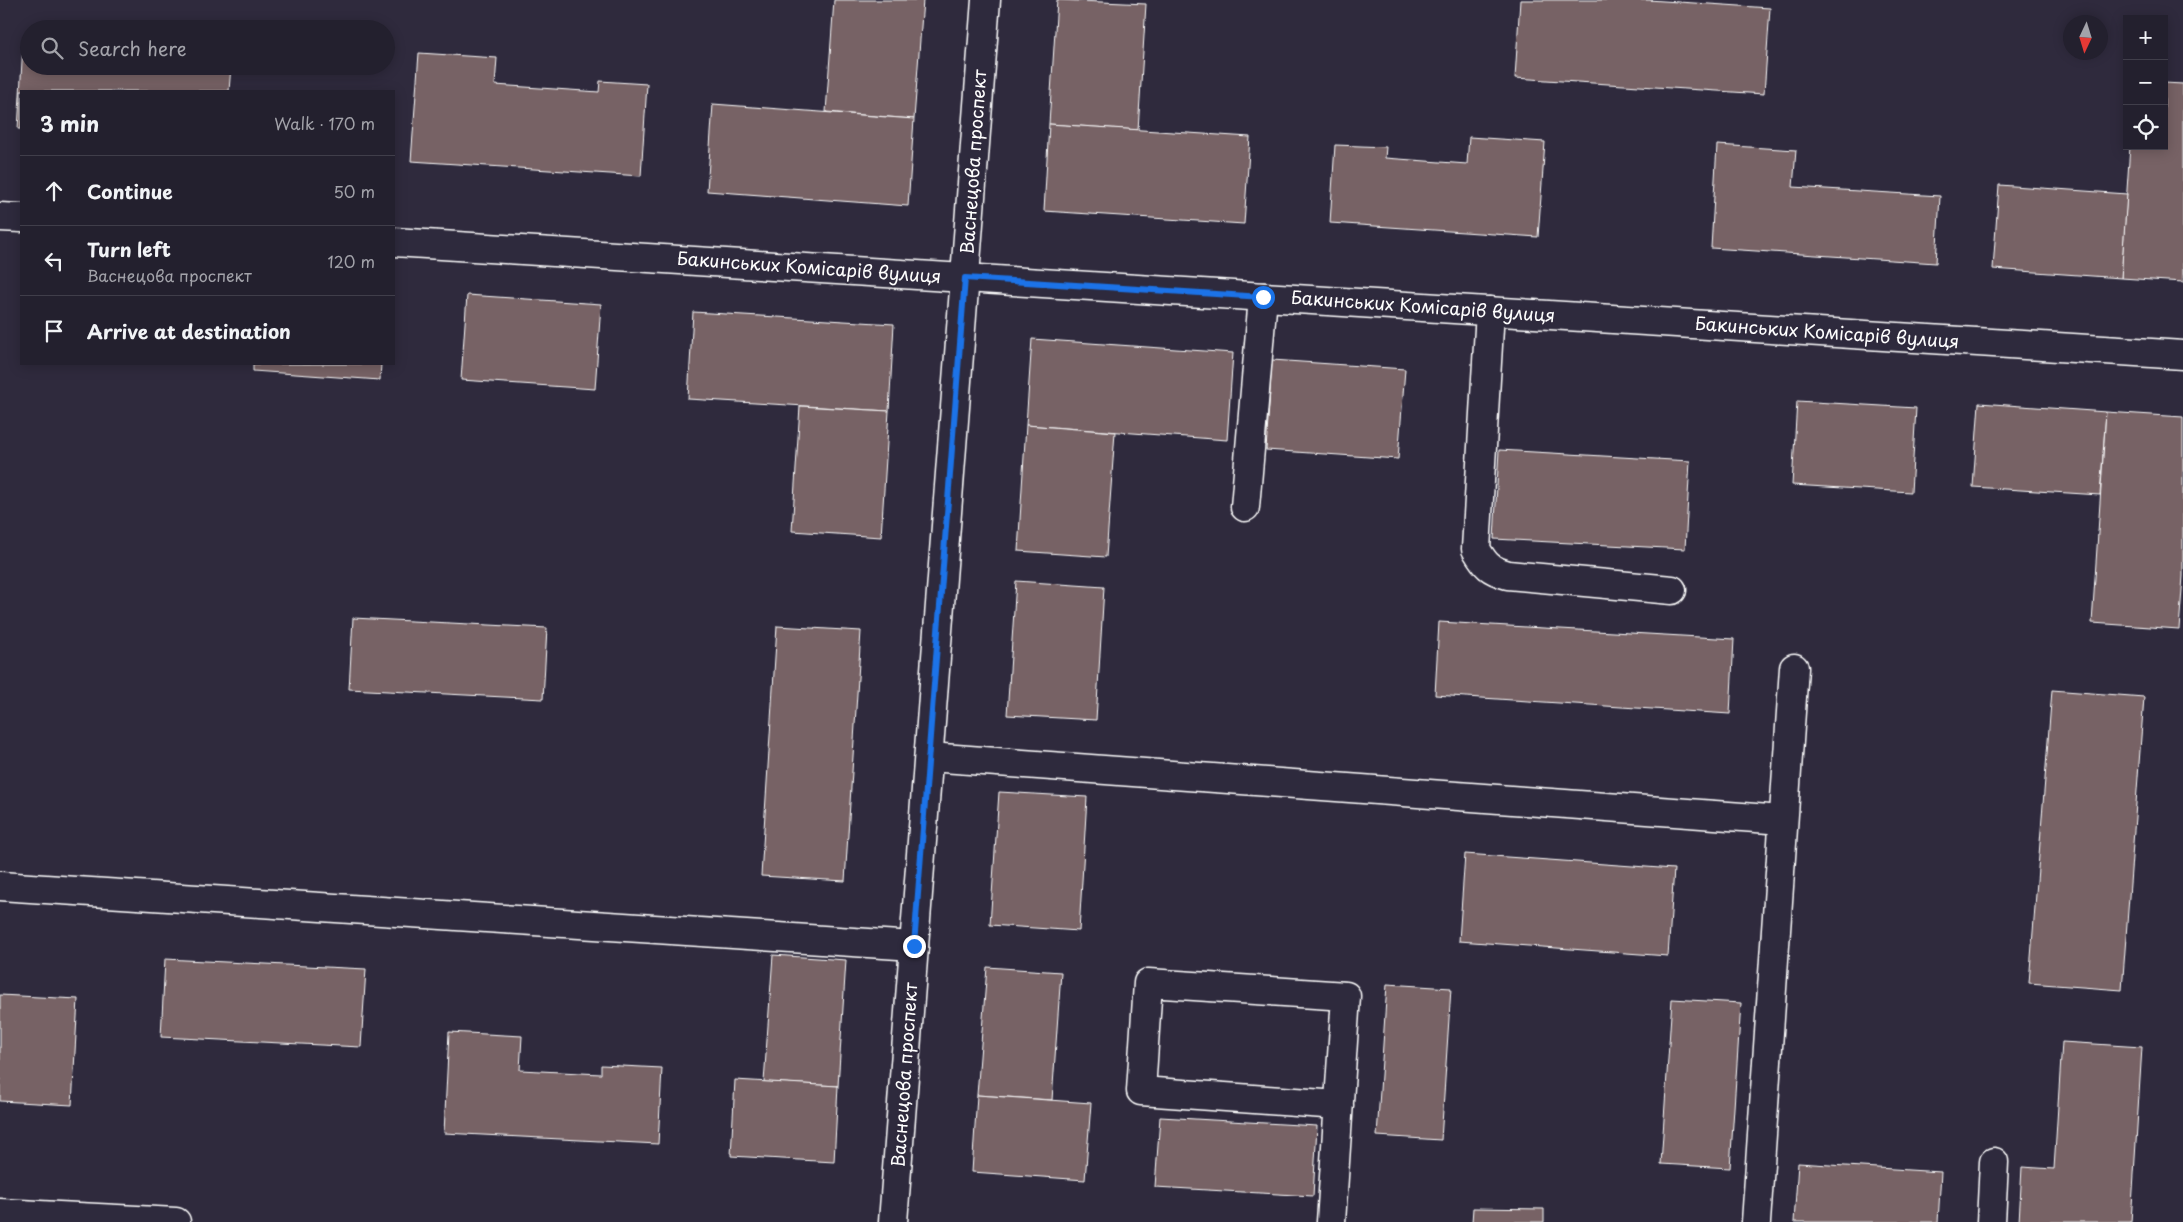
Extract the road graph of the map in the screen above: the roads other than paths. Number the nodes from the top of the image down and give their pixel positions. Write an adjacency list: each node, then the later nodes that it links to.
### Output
1 (986, 0): 5 (street, Васнецова проспект)
2 (0, 217): 3 (street)
3 (20, 218)
4 (395, 242): 5 (street, Бакинських Комісарів вулиця)
5 (965, 278): 6 (street, Бакинських Комісарів вулиця); 12 (street, Васнецова проспект)
6 (1263, 297): 7 (street, Бакинських Комісарів вулиця); 9 (street)
7 (1490, 311): 8 (street, Бакинських Комісарів вулиця); 10 (street)
8 (2183, 355)
9 (1245, 507)
10 (1672, 590)
11 (1794, 668): 13 (street)
12 (928, 757): 13 (street); 15 (street, Васнецова проспект)
13 (1783, 820): 22 (street)
14 (0, 886): 15 (street)
15 (914, 946): 20 (street, Васнецова проспект)
16 (1339, 1105): 16 (street); 21 (street)
17 (1994, 1162): 23 (street)
18 (0, 1213): 19 (street)
19 (176, 1222)
20 (893, 1222)
21 (1331, 1222)
22 (1756, 1222)
23 (1991, 1222)

